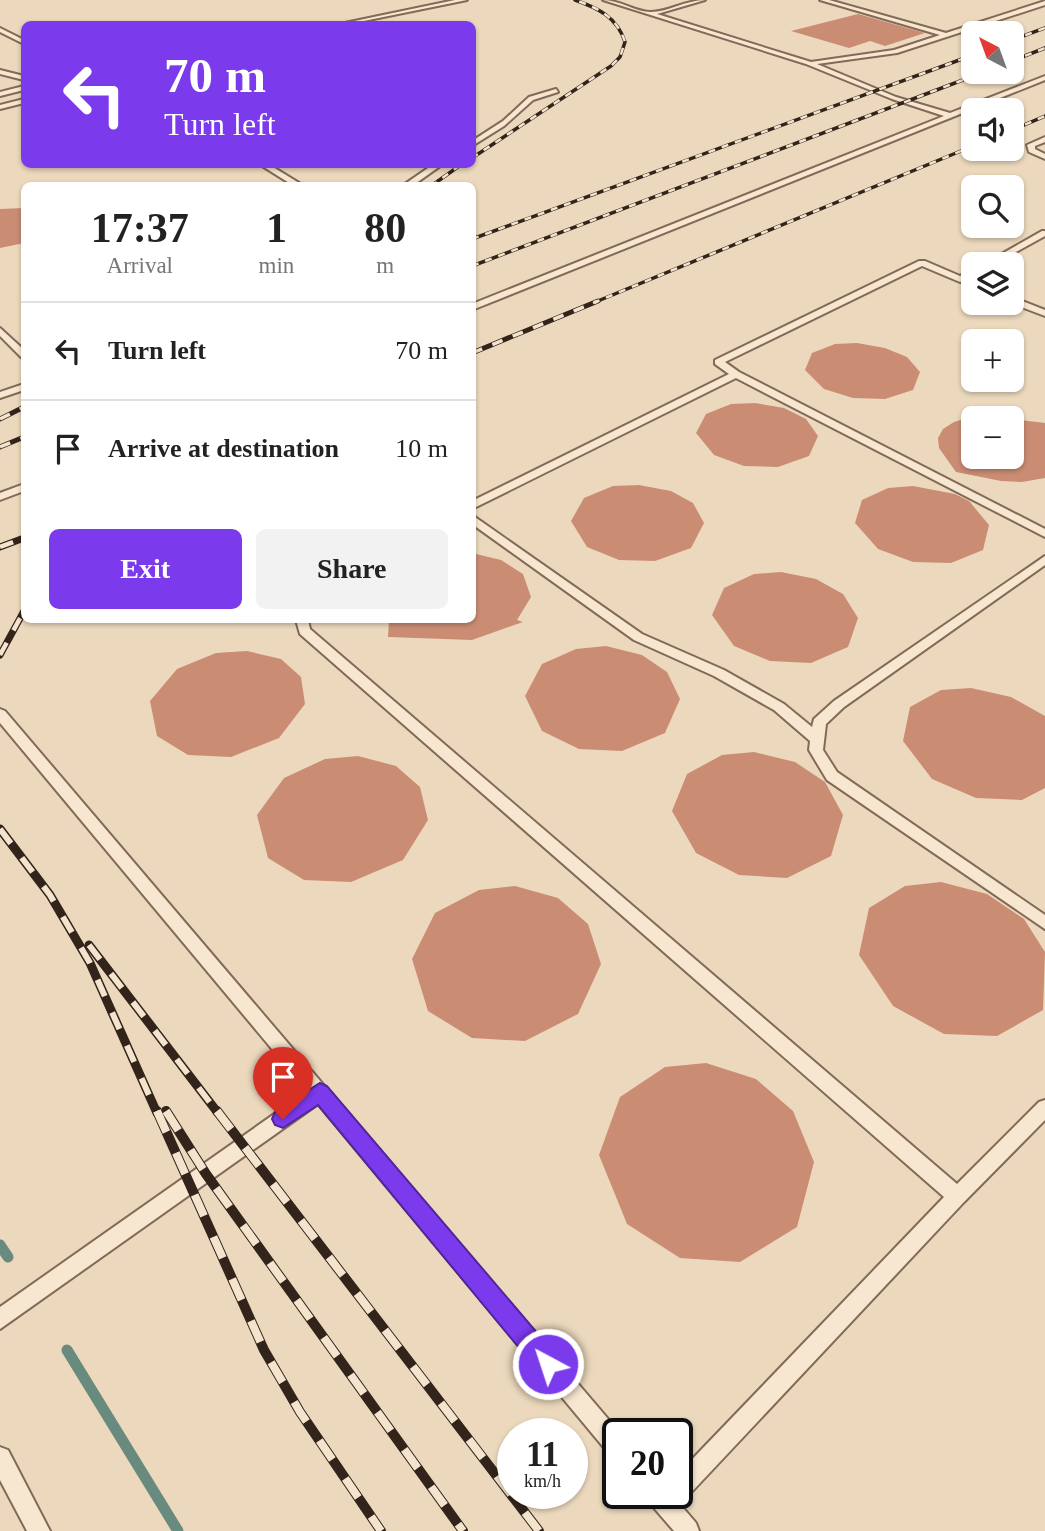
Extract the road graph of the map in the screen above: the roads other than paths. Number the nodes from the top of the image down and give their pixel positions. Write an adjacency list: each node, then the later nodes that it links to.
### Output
1 (464, 0): 7 (lane)
2 (606, 0): 6 (lane)
3 (702, 0): 6 (lane)
4 (823, 0): 9 (lane)
5 (1045, 3): 9 (lane)
6 (651, 14): 11 (lane)
7 (358, 21)
8 (0, 30): 10 (lane)
9 (946, 35): 11 (lane)
10 (21, 40)
11 (808, 63): 20 (lane)
12 (0, 72): 13 (lane)
13 (21, 77)
14 (1045, 78): 20 (lane)
15 (21, 89): 17 (lane)
16 (556, 91): 22 (lane)
17 (0, 94)
18 (21, 102): 19 (lane)
19 (0, 107)
20 (951, 116): 31 (lane)
21 (1045, 139): 23 (lane)
22 (476, 141)
23 (1045, 157)
24 (269, 168): 26 (lane)
25 (434, 168): 27 (lane)
26 (293, 182)
27 (411, 182)
28 (1045, 233): 29 (lane)
29 (1010, 252)
30 (961, 279): 36 (lane)
31 (476, 305)
32 (1024, 305): 33 (lane)
33 (1045, 313)
34 (0, 331): 35 (lane)
35 (21, 352)
36 (736, 374): 41 (lane); 43 (lane)
37 (21, 388): 38 (lane)
38 (0, 395)
39 (21, 488): 40 (lane)
40 (0, 497)
41 (476, 504)
42 (476, 521): 47 (lane)
43 (1043, 530)
44 (1045, 560): 47 (lane)
45 (303, 623): 51 (lane)
46 (0, 714): 49 (lane)
47 (817, 738): 48 (lane)
48 (1045, 923)
49 (320, 1092): 52 (lane); 53 (lane)
50 (1045, 1108): 51 (lane)
51 (957, 1196): 55 (lane)
52 (0, 1319)
53 (602, 1428)
54 (0, 1458): 57 (lane)
55 (693, 1470)
56 (676, 1509): 58 (lane)
57 (39, 1531)
58 (688, 1531)

